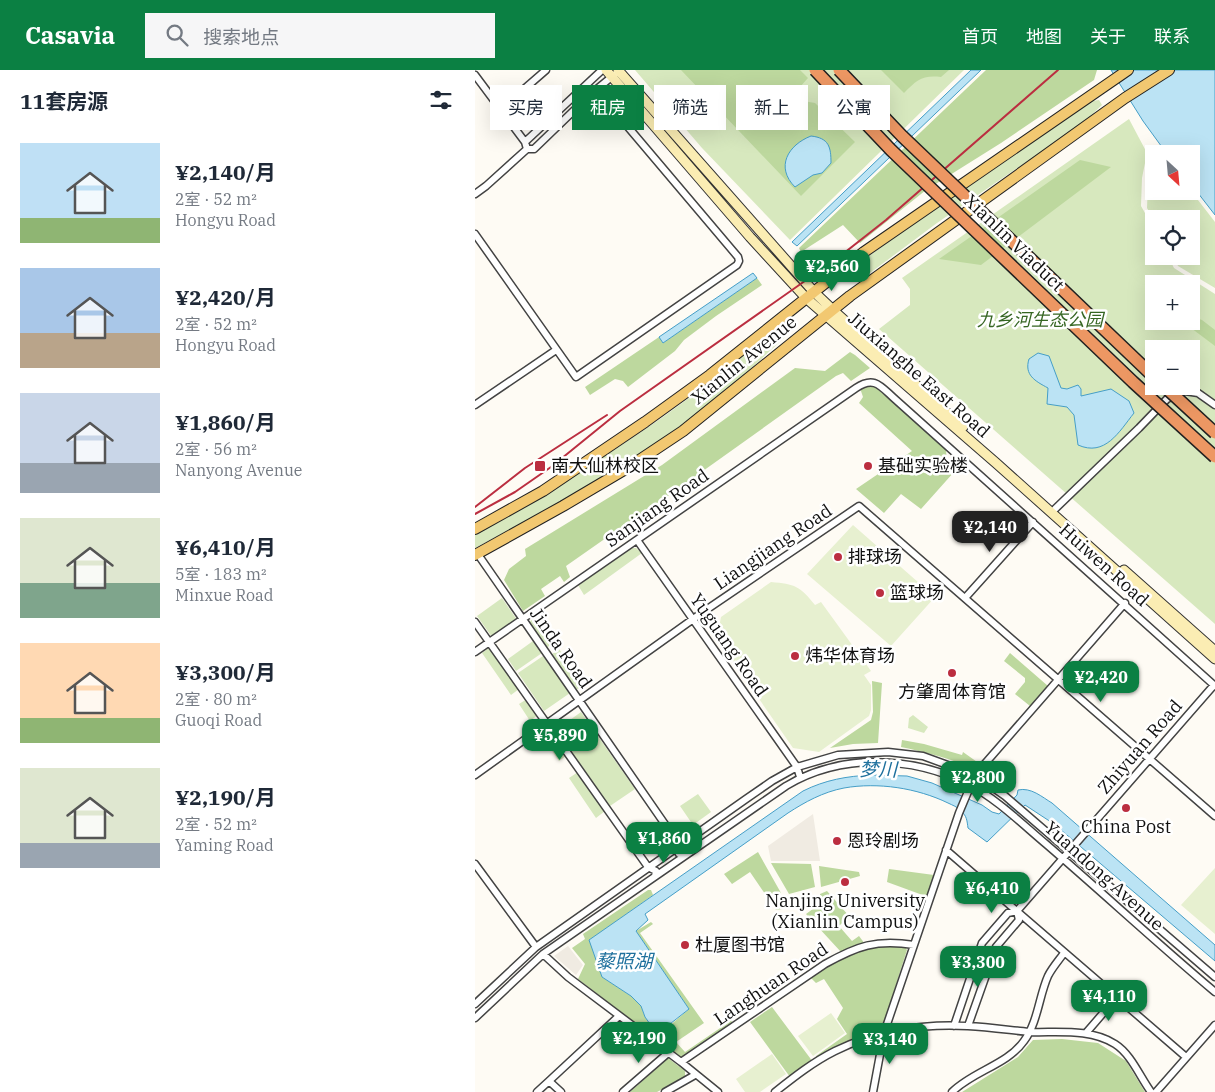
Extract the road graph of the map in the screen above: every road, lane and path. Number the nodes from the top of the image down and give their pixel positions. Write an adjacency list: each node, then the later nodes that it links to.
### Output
1 (546, 70): 9 (street)
2 (602, 70): 10 (street)
3 (815, 70): 29 (highway, Xianlin Viaduct, bridge)
4 (839, 70): 23 (highway, Xianlin Viaduct, bridge)
5 (1128, 70): 20 (main road, Xianlin Avenue)
6 (1169, 70): 21 (main road, Xianlin Avenue)
7 (614, 72): 11 (street); 20 (main road, Jiuxianghe East Road)
8 (475, 75): 12 (street)
9 (529, 85)
10 (586, 85)
11 (600, 85)
12 (490, 95)
13 (572, 99): 17 (street)
14 (572, 112): 17 (street)
15 (515, 130): 17 (street)
16 (631, 130): 22 (street)
17 (526, 146): 18 (street)
18 (475, 194)
19 (475, 234): 22 (street)
20 (810, 295): 21 (main road, Jiuxianghe East Road); 32 (main road, Xianlin Avenue)
21 (829, 313): 30 (main road, Jiuxianghe East Road); 34 (main road, Xianlin Avenue); 43 (main road, Jiuxianghe East Road)
22 (556, 350): 26 (street)
23 (1145, 367)
24 (856, 388): 31 (street, Huiwen Road); 33 (street, Sanjiang Road)
25 (1174, 395): 28 (highway, bridge)
26 (475, 405)
27 (1215, 405): 30 (street)
28 (1215, 433)
29 (1215, 457)
30 (1055, 509): 41 (main road, Jiuxianghe East Road)
31 (1033, 522): 35 (street); 36 (street, Huiwen Road)
32 (475, 529)
33 (637, 540): 37 (street, Sanjiang Road); 38 (street, Yuguang Road)
34 (476, 554): 37 (street, Jinda Road)
35 (965, 598): 38 (street, Liangjiang Road); 44 (street)
36 (1125, 603): 44 (street); 45 (street, Huiwen Road)
37 (523, 619): 40 (street, Sanjiang Road); 46 (street, Jinda Road)
38 (693, 620): 46 (street); 51 (street, Yuguang Road)
39 (475, 622): 40 (street)
40 (489, 643): 42 (street, Sanjiang Road); 47 (street)
41 (1215, 651)
42 (475, 652)
43 (1215, 659)
44 (1058, 680): 49 (street); 53 (street)
45 (1215, 685): 49 (street, Zhiyuan Road)
46 (579, 700): 47 (street); 57 (street, Jinda Road)
47 (547, 723): 52 (street); 63 (street)
48 (888, 752): 50 (street); 51 (street, Yuandong Avenue); 53 (street, Yuandong Avenue)
49 (1149, 759): 56 (street); 59 (street, Zhiyuan Road)
50 (888, 762): 54 (street, Yuandong Avenue); 55 (street, Yuandong Avenue)
51 (797, 767): 54 (street, Yuguang Road); 57 (street, Yuandong Avenue)
52 (475, 775)
53 (975, 775): 55 (street); 59 (street, Yuandong Avenue)
54 (800, 777): 60 (street, Yuandong Avenue)
55 (969, 787): 58 (street); 61 (street, Yuandong Avenue)
56 (1215, 816)
57 (680, 846): 60 (street, Jinda Road); 63 (street, Yuandong Avenue)
58 (946, 850): 65 (street); 66 (street)
59 (1069, 851): 61 (street, Zhiyuan Road); 70 (street, Yuandong Avenue)
60 (685, 855): 64 (street, Yuandong Avenue)
61 (1063, 858): 65 (street, Zhiyuan Road); 71 (street, Yuandong Avenue)
62 (475, 864): 67 (street)
63 (648, 867): 64 (street); 67 (street, Yuandong Avenue)
64 (655, 876): 69 (street, Yuandong Avenue)
65 (1017, 911): 68 (street); 77 (street); 78 (street)
66 (914, 945): 80 (street); 84 (street, Langhuan Road)
67 (536, 947): 73 (street, Yuandong Avenue)
68 (1064, 953): 72 (street); 79 (street)
69 (543, 954): 74 (street); 75 (street, Yuandong Avenue)
70 (1215, 977)
71 (1215, 992)
72 (1117, 997): 81 (street); 83 (street)
73 (475, 1004)
74 (619, 1016): 82 (street); 86 (street)
75 (475, 1018)
76 (1215, 1025): 83 (street)
77 (954, 1026): 78 (street); 80 (street)
78 (968, 1026): 79 (street)
79 (1029, 1032): 81 (street); 94 (street)
80 (884, 1033): 92 (street); 93 (street)
81 (1085, 1033): 95 (street)
82 (668, 1053): 84 (street); 89 (street)
83 (1186, 1057): 96 (street)
84 (681, 1062): 85 (street)
85 (695, 1074): 90 (street); 91 (street)
86 (549, 1081): 87 (street); 88 (street)
87 (537, 1092)
88 (561, 1092)
89 (623, 1092)
90 (665, 1092)
91 (718, 1092)
92 (775, 1092)
93 (873, 1092)
94 (952, 1092)
95 (1151, 1092)
96 (1156, 1092)

